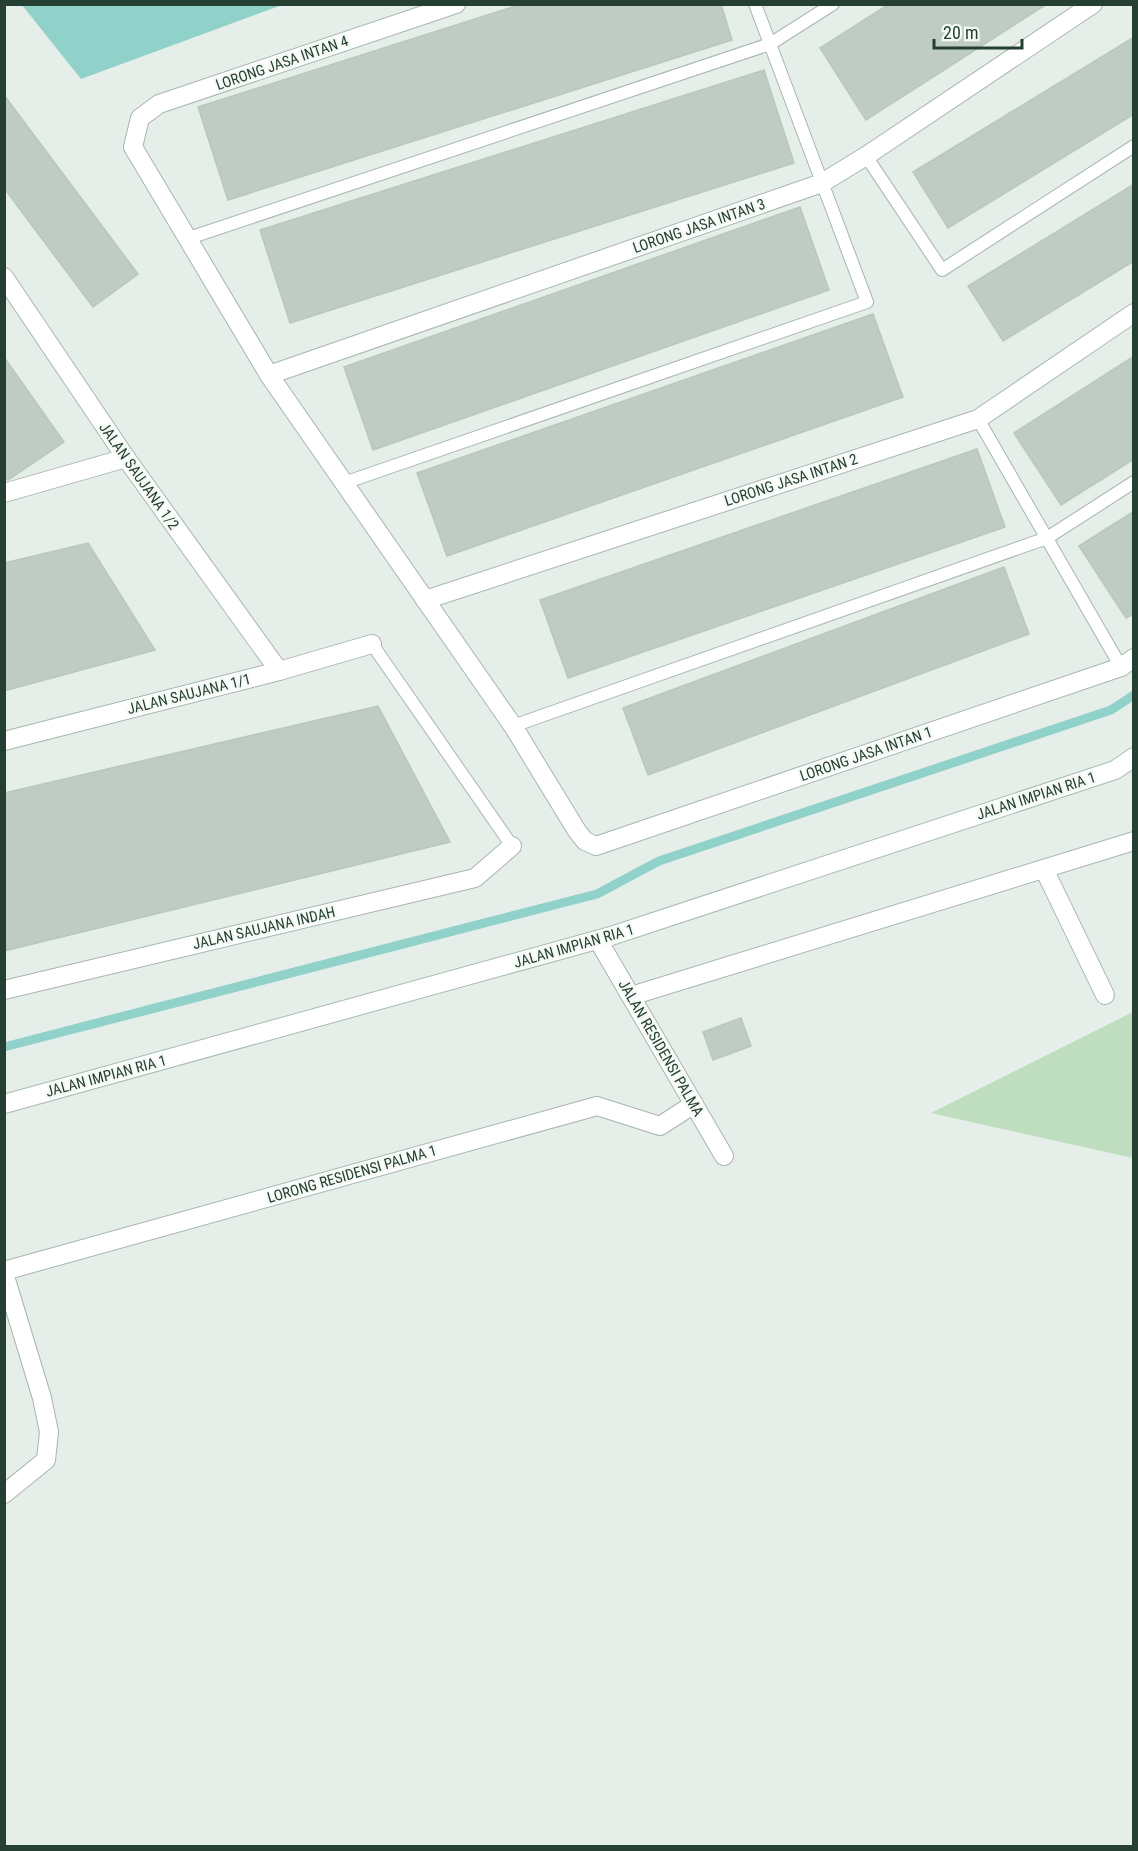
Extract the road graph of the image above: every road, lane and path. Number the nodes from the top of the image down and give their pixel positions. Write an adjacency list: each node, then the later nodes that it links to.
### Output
1 (456, 4): 9 (street, LORONG JASA INTAN 4)
2 (756, 4): 5 (lane)
3 (833, 4): 5 (lane)
4 (1093, 4): 7 (street, LORONG JASA INTAN 3)
5 (770, 44): 8 (lane); 9 (lane)
6 (1134, 146): 7 (lane)
7 (866, 156): 8 (street, LORONG JASA INTAN 3)
8 (822, 183): 12 (street, LORONG JASA INTAN 3); 16 (lane)
9 (189, 238): 12 (street)
10 (4, 277): 14 (street, JALAN SAUJANA 1/2)
11 (1134, 313): 13 (street, LORONG JASA INTAN 2)
12 (269, 375): 16 (street)
13 (978, 419): 18 (lane); 19 (street, LORONG JASA INTAN 2)
14 (126, 458): 17 (street); 22 (street, JALAN SAUJANA 1/2)
15 (1134, 482): 18 (lane)
16 (344, 483): 19 (street)
17 (4, 493)
18 (1047, 538): 21 (lane); 23 (lane)
19 (426, 600): 23 (street)
20 (372, 644): 22 (street, JALAN SAUJANA 1/1); 27 (lane)
21 (1127, 663): 23 (street, LORONG JASA INTAN 1)
22 (279, 671): 24 (street, JALAN SAUJANA 1/1)
23 (513, 726)
24 (4, 741)
25 (1134, 757): 29 (street, JALAN IMPIAN RIA 1)
26 (1134, 841): 28 (street)
27 (512, 846): 30 (street, JALAN SAUJANA INDAH)
28 (1044, 869): 31 (street); 32 (street)
29 (598, 940): 32 (street, JALAN RESIDENSI PALMA); 33 (street, JALAN IMPIAN RIA 1)
30 (4, 990)
31 (1105, 995)
32 (631, 996): 34 (street, JALAN RESIDENSI PALMA)
33 (4, 1104)
34 (694, 1104): 35 (street, JALAN RESIDENSI PALMA); 36 (street, LORONG RESIDENSI PALMA 1)
35 (724, 1156)
36 (4, 1272): 37 (street)
37 (4, 1494)

